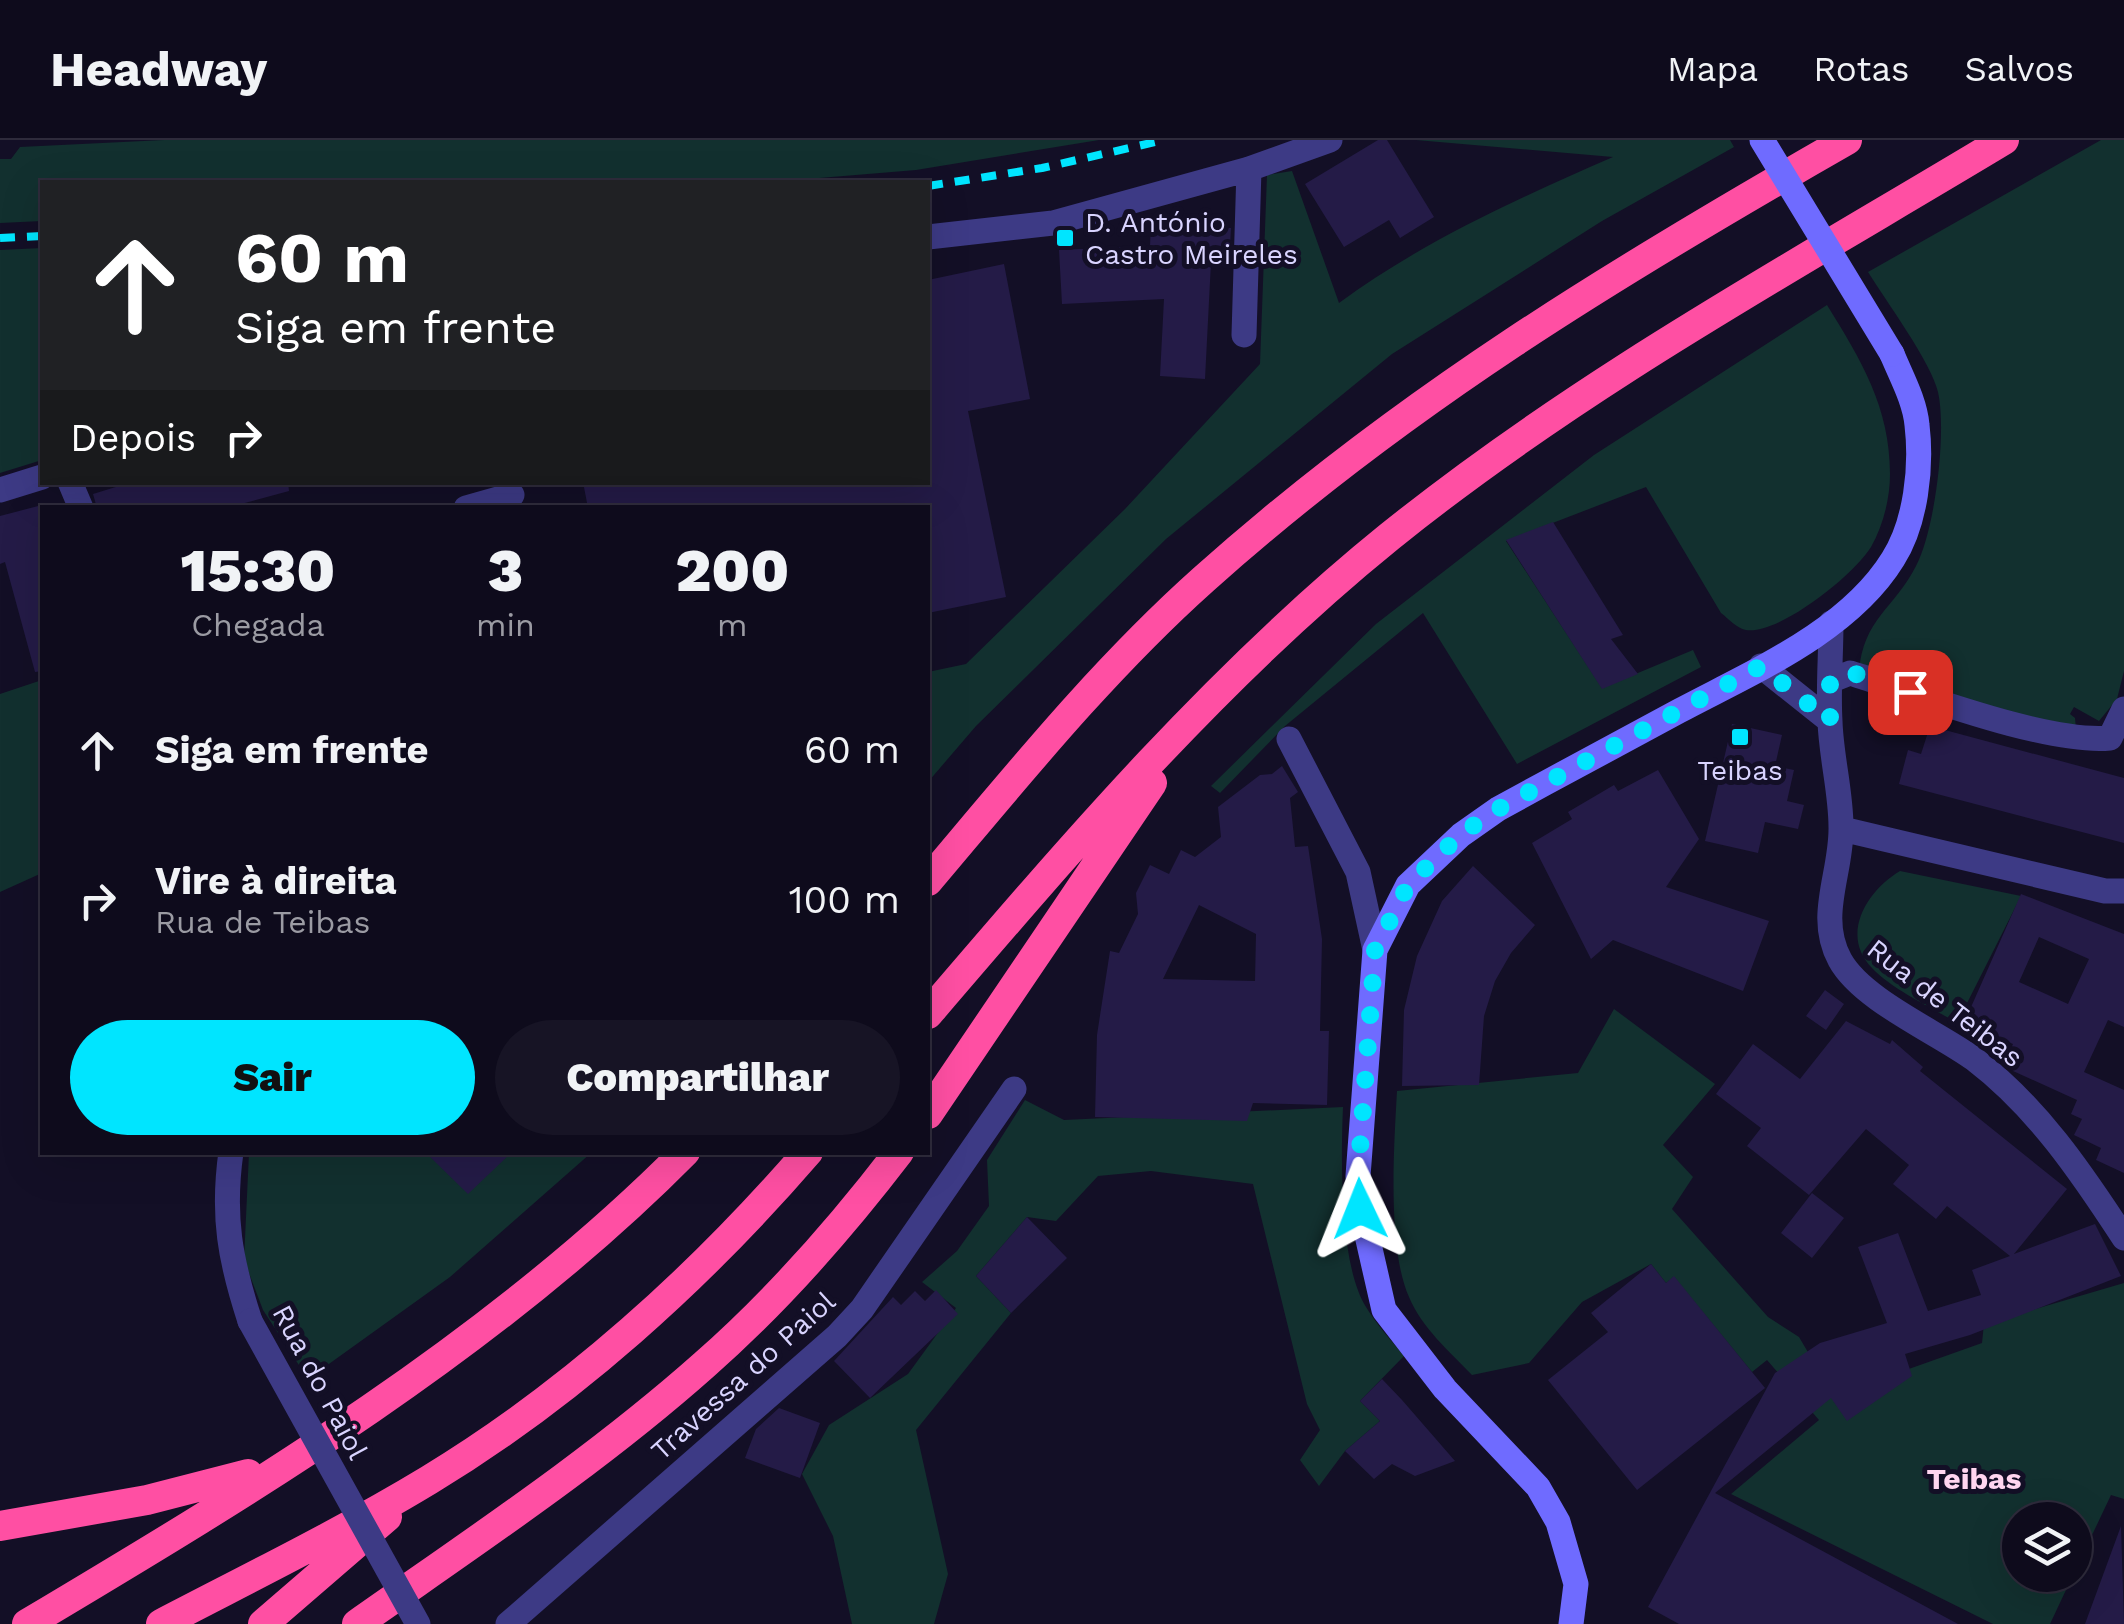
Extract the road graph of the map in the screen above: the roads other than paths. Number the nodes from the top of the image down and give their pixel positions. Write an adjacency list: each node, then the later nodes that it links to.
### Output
1 (1330, 140): 5 (street)
2 (1762, 140): 12 (street, bridge)
3 (1848, 140): 20 (highway)
4 (2004, 140): 16 (highway)
5 (1250, 169): 6 (street); 7 (street)
6 (930, 236)
7 (1244, 335)
8 (40, 478): 9 (street)
9 (0, 490)
10 (512, 495): 11 (street)
11 (477, 505)
12 (1832, 623): 13 (street); 14 (street, Rua de Teibas)
13 (1761, 666): 17 (street); 22 (street)
14 (1830, 681): 15 (street); 17 (street, Rua de Teibas)
15 (2124, 709)
16 (1201, 710): 23 (highway); 25 (highway)
17 (1830, 721): 19 (street, Rua de Teibas)
18 (1289, 739): 22 (street)
19 (1842, 829): 21 (street); 30 (street, Rua de Teibas)
20 (930, 879)
21 (2124, 891)
22 (1375, 950): 40 (street)
23 (930, 1012)
24 (1014, 1089): 39 (street, Travessa do Paiol)
25 (930, 1111)
26 (231, 1155): 38 (street, Rua do Paiol, bridge)
27 (681, 1155): 31 (highway)
28 (805, 1155): 32 (highway)
29 (897, 1155): 37 (highway)
30 (2124, 1238)
31 (284, 1462): 33 (highway); 34 (highway)
32 (430, 1479): 35 (highway); 36 (highway)
33 (0, 1526)
34 (27, 1624)
35 (162, 1624)
36 (264, 1624)
37 (357, 1624)
38 (418, 1624)
39 (508, 1624)
40 (1571, 1624)

